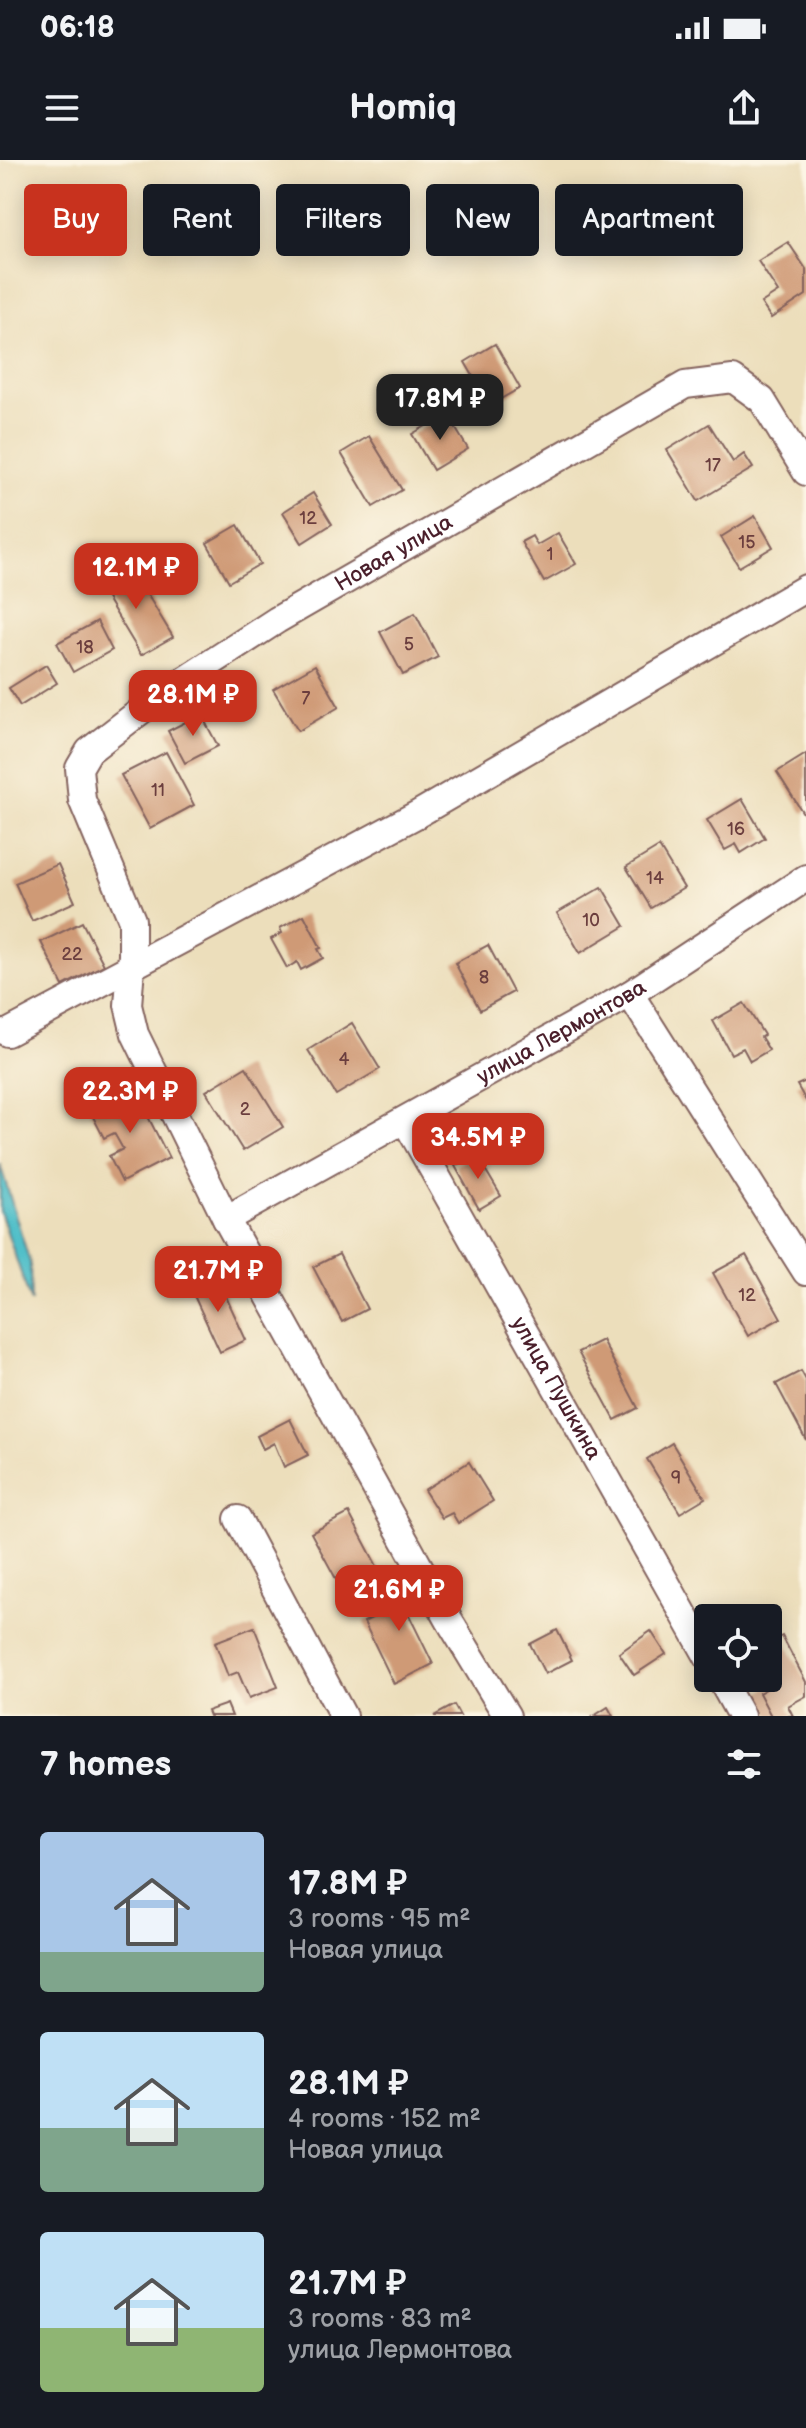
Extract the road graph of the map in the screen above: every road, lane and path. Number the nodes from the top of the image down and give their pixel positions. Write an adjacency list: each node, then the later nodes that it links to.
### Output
1 (806, 472): 4 (street, Новая улица)
2 (806, 588): 4 (street)
3 (806, 878): 5 (street, улица Лермонтова)
4 (131, 968): 6 (street); 8 (street)
5 (630, 994): 7 (street, улица Лермонтова); 9 (street)
6 (7, 1033)
7 (405, 1120): 8 (street, улица Лермонтова); 11 (street, улица Пушкина)
8 (226, 1219): 14 (street)
9 (806, 1272)
10 (238, 1519): 13 (street)
11 (694, 1632)
12 (728, 1692): 15 (street)
13 (343, 1716)
14 (507, 1716)
15 (741, 1716)

